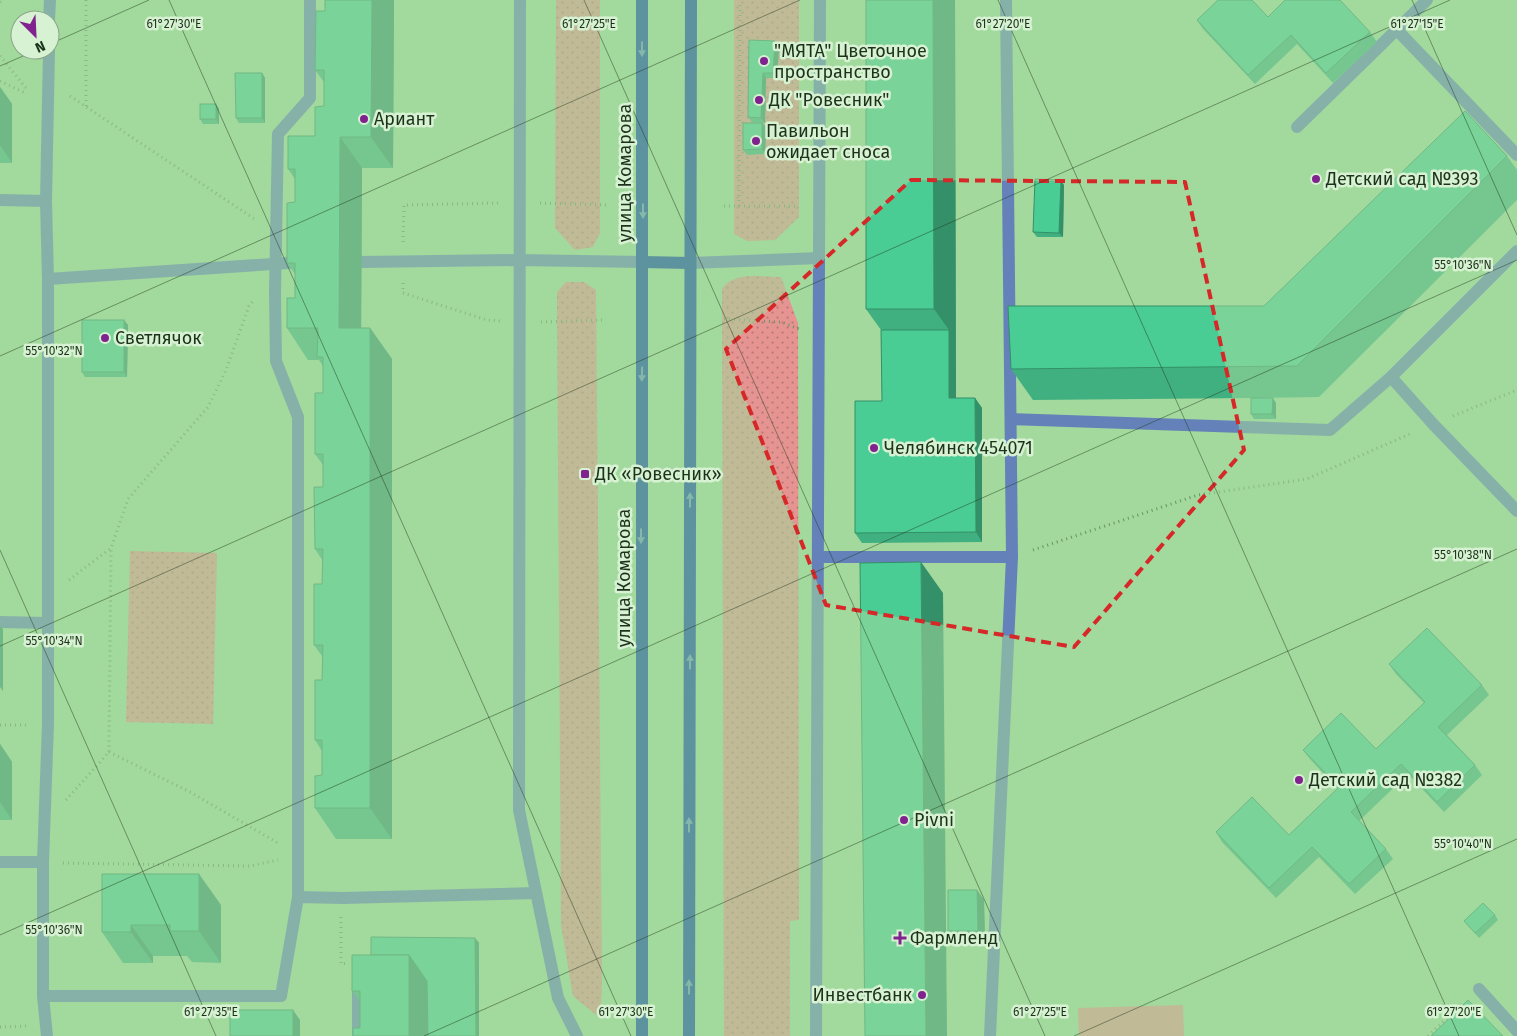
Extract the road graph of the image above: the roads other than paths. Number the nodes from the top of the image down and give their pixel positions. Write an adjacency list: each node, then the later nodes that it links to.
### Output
1 (310, 0): 21 (lane)
2 (520, 0): 16 (lane)
3 (642, 0): 19 (main road, улица Комарова, one-way to 19)
4 (691, 0): 20 (main road)
5 (820, 0): 15 (lane)
6 (1006, 0): 24 (lane)
7 (1427, 0): 8 (lane)
8 (1397, 30): 10 (lane); 11 (lane)
9 (49, 60): 13 (lane)
10 (1297, 127)
11 (1517, 154)
12 (0, 200): 13 (lane)
13 (46, 201): 22 (lane)
14 (1517, 251): 23 (lane)
15 (819, 258): 20 (lane); 26 (lane)
16 (518, 260): 18 (lane); 19 (lane); 32 (lane)
17 (309, 262): 21 (lane)
18 (361, 262)
19 (643, 262): 20 (main road); 41 (main road, улица Комарова, one-way to 41)
20 (690, 263): 42 (main road, one-way to 20)
21 (276, 268): 22 (lane); 33 (lane)
22 (48, 279): 29 (lane)
23 (1391, 377): 24 (lane); 25 (lane)
24 (1010, 419): 27 (lane)
25 (1517, 511)
26 (818, 557): 27 (lane); 43 (lane)
27 (1012, 557): 44 (lane)
28 (0, 622): 29 (lane)
29 (46, 623): 31 (lane)
30 (0, 862): 31 (lane)
31 (43, 862): 36 (lane)
32 (536, 893): 33 (lane); 40 (lane)
33 (298, 897): 36 (lane)
34 (358, 962): 39 (lane)
35 (1479, 989): 37 (lane)
36 (43, 996): 38 (lane)
37 (1517, 1031)
38 (47, 1036)
39 (358, 1036)
40 (577, 1036)
41 (642, 1036)
42 (689, 1036)
43 (816, 1036)
44 (990, 1036)

